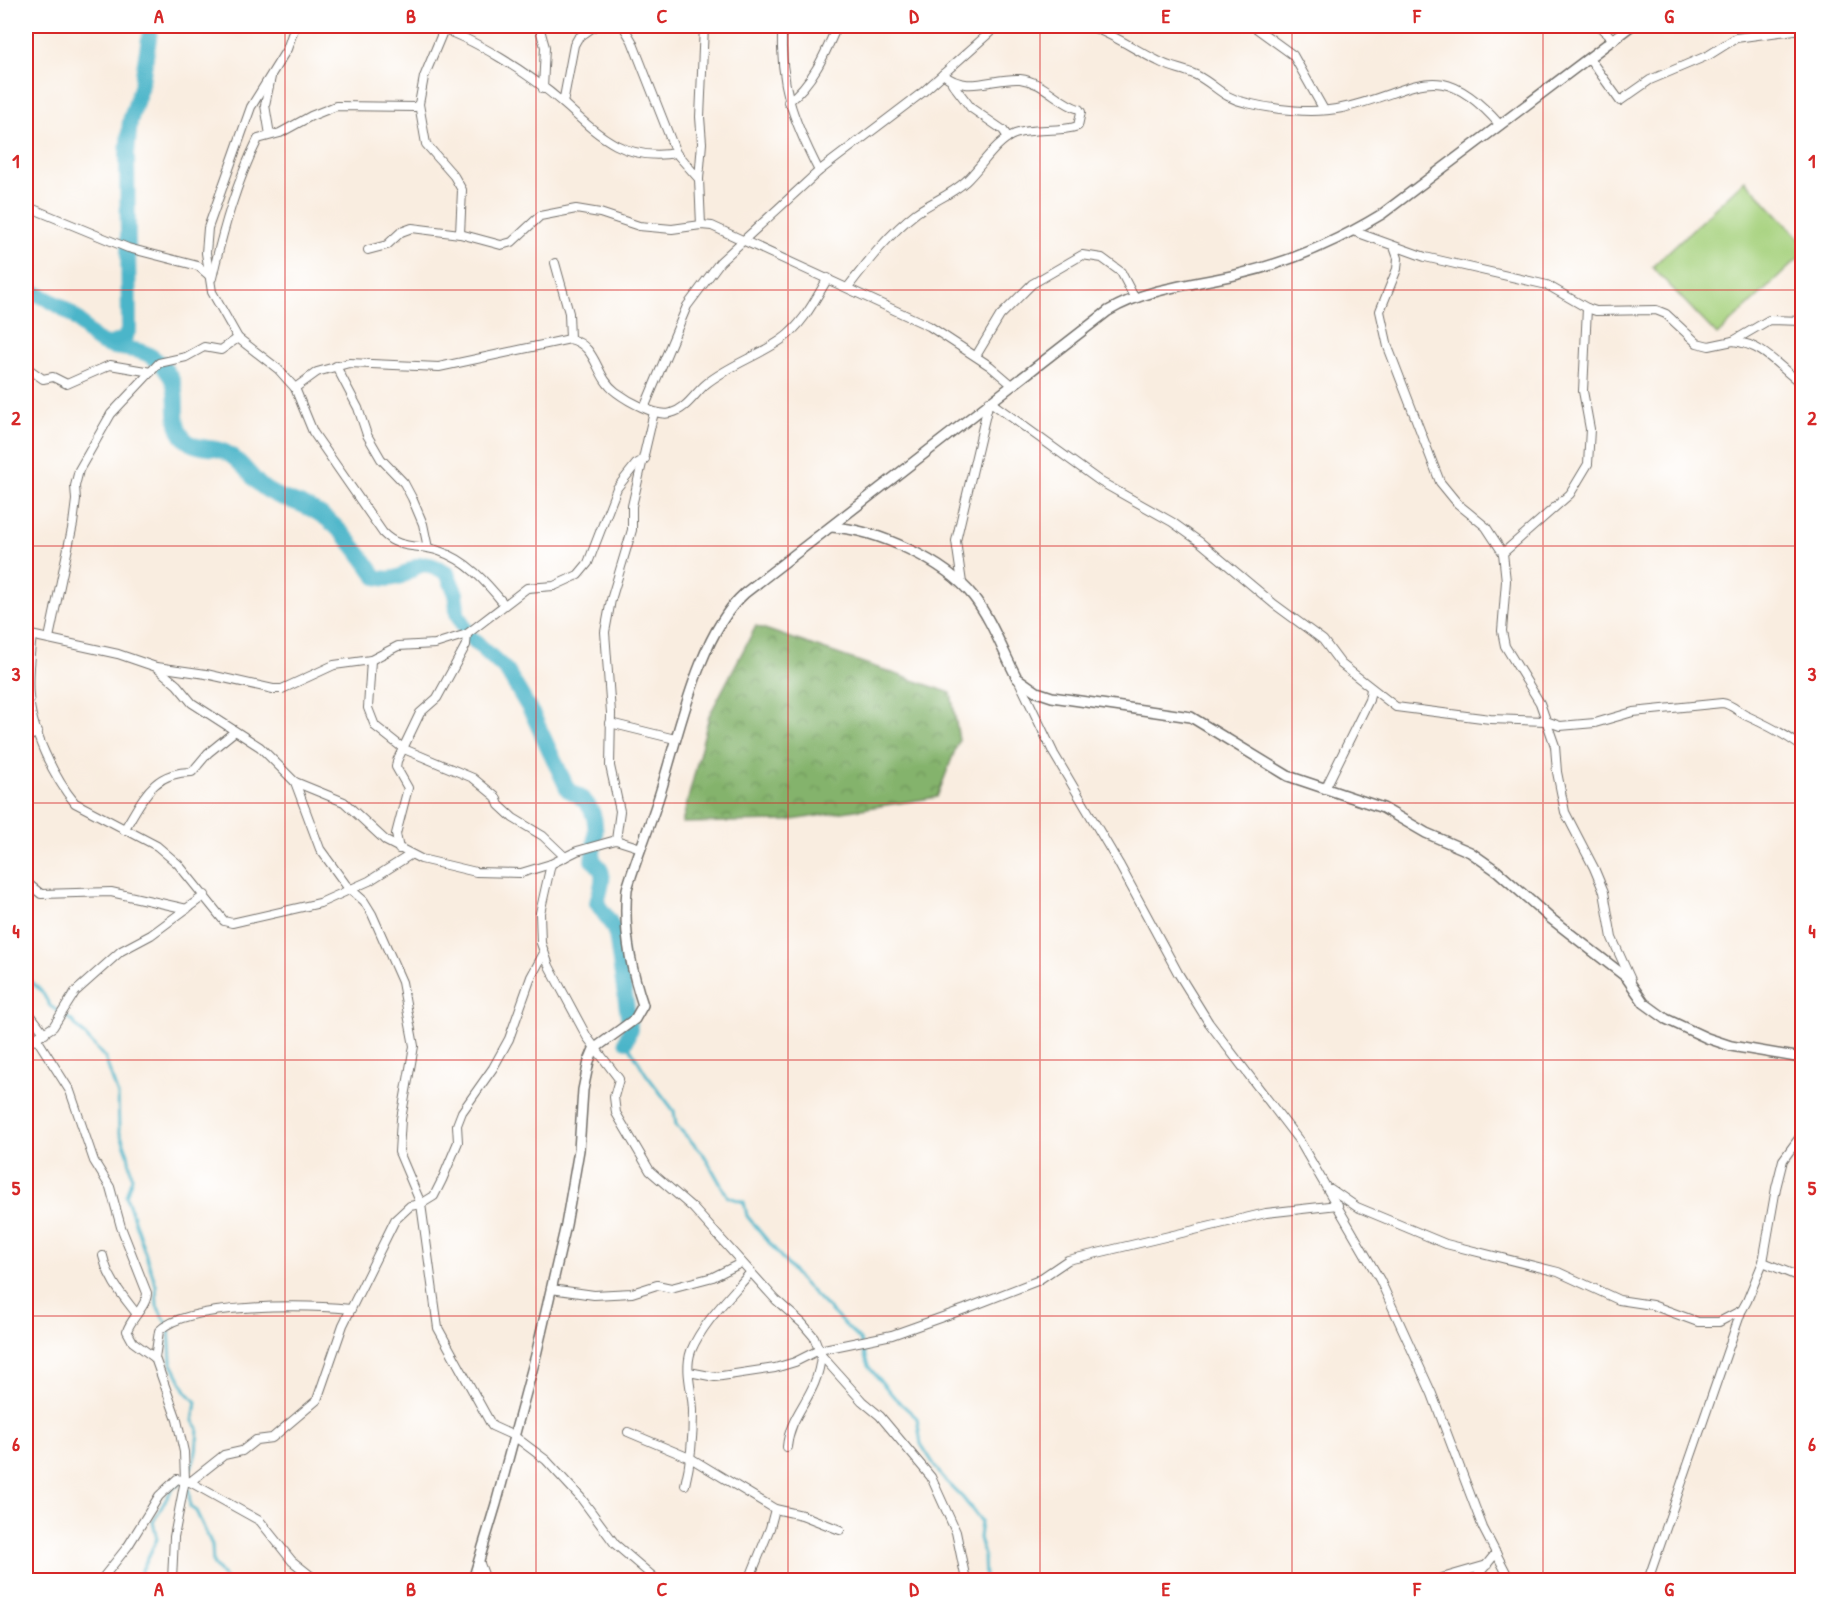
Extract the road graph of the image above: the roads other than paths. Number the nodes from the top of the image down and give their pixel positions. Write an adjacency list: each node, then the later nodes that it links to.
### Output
1 (295, 26): 19 (street)
2 (432, 26): 14 (street)
3 (539, 26): 21 (street)
4 (595, 26): 23 (street)
5 (623, 26): 29 (street)
6 (704, 26): 31 (street)
7 (782, 26): 22 (street)
8 (837, 26): 22 (street)
9 (997, 26): 18 (street)
10 (1089, 26): 25 (street)
11 (1253, 26): 25 (street)
12 (1599, 26): 16 (street)
13 (1631, 26): 16 (street)
14 (444, 29): 21 (street); 24 (street)
15 (1803, 29): 17 (street)
16 (1614, 40): 17 (street)
17 (1589, 58): 26 (street)
18 (943, 74): 20 (street); 30 (street)
19 (272, 76): 27 (street); 40 (street)
20 (951, 81): 28 (street); 28 (street)
21 (543, 89): 23 (street)
22 (788, 102): 30 (street)
23 (563, 103): 29 (street)
24 (419, 104): 27 (street); 35 (street)
25 (1324, 110): 26 (street)
26 (1500, 125): 34 (street)
27 (270, 135): 40 (street)
28 (1008, 137): 42 (street)
29 (676, 153): 31 (street)
30 (819, 171): 36 (street)
31 (699, 179): 33 (street)
32 (26, 206): 40 (street)
33 (701, 225): 35 (street); 36 (street)
34 (1353, 231): 37 (street); 43 (street)
35 (460, 234): 38 (street)
36 (742, 240): 41 (street); 57 (street)
37 (1394, 247): 44 (street); 62 (street)
38 (368, 250)
39 (555, 263): 47 (street)
40 (212, 278): 46 (street)
41 (828, 278): 42 (street); 58 (street)
42 (848, 287): 49 (street)
43 (1134, 297): 49 (street); 53 (street)
44 (1587, 308): 48 (street); 62 (street)
45 (1803, 321): 48 (street)
46 (238, 338): 52 (street); 55 (street)
47 (570, 339): 50 (street); 57 (street)
48 (1733, 341): 54 (street)
49 (976, 356): 53 (street)
50 (336, 366): 55 (street); 61 (street)
51 (26, 367): 52 (street)
52 (151, 372): 67 (street)
53 (1011, 384): 56 (street)
54 (1803, 384)
55 (295, 388): 61 (street)
56 (989, 400): 60 (street); 63 (street); 71 (street)
57 (645, 406): 58 (street)
58 (654, 412): 59 (street)
59 (645, 459): 64 (street); 73 (street)
60 (831, 527): 63 (street); 77 (street)
61 (428, 548): 64 (street)
62 (1503, 553): 72 (street)
63 (962, 584): 70 (street)
64 (504, 604): 66 (street)
65 (29, 634): 67 (street); 74 (street)
66 (467, 634): 68 (street); 79 (street)
67 (49, 638): 69 (street)
68 (371, 660): 69 (street); 79 (street)
69 (156, 667): 75 (street)
70 (1017, 678): 81 (street); 102 (street)
71 (1371, 689): 72 (street); 81 (street)
72 (1546, 721): 78 (street); 94 (street)
73 (610, 723): 77 (street); 83 (street)
74 (38, 732): 76 (street); 82 (street)
75 (234, 732): 80 (street); 82 (street)
76 (26, 738)
77 (675, 739): 84 (street)
78 (1803, 747)
79 (404, 749): 85 (street); 87 (street)
80 (295, 782): 85 (street); 90 (street)
81 (1324, 789): 94 (street)
82 (124, 830): 91 (street)
83 (616, 840): 84 (street); 87 (street)
84 (641, 848): 99 (street)
85 (399, 849): 86 (street)
86 (410, 855): 88 (street); 90 (street)
87 (565, 857): 88 (street)
88 (551, 864): 93 (street)
89 (26, 882): 92 (street)
90 (352, 889): 91 (street); 103 (street)
91 (205, 895): 92 (street)
92 (187, 909): 96 (street)
93 (544, 953): 99 (street); 103 (street)
94 (1633, 984): 100 (street)
95 (26, 1009): 96 (street)
96 (45, 1034): 97 (street)
97 (37, 1040): 98 (street); 113 (street)
98 (26, 1044)
99 (594, 1049): 107 (street); 110 (street)
100 (1803, 1058)
101 (1803, 1134): 106 (street)
102 (1324, 1181): 104 (street); 112 (street)
103 (421, 1204): 111 (street); 118 (street)
104 (1338, 1205): 114 (street); 125 (street)
105 (103, 1256): 113 (street)
106 (1763, 1262): 109 (street); 112 (street)
107 (741, 1263): 108 (street); 110 (street)
108 (750, 1273): 114 (street); 116 (street)
109 (1803, 1278)
110 (551, 1289): 118 (street)
111 (351, 1309): 115 (street); 121 (street)
112 (1742, 1310): 139 (street)
113 (136, 1313): 115 (street)
114 (820, 1353): 116 (street); 119 (street); 135 (street)
115 (155, 1358): 121 (street)
116 (688, 1371): 120 (street)
117 (628, 1432): 120 (street)
118 (514, 1436): 126 (street); 133 (street)
119 (787, 1447)
120 (692, 1459): 122 (street); 123 (street)
121 (188, 1481): 128 (street); 129 (street); 130 (street)
122 (685, 1485)
123 (775, 1509): 124 (street); 134 (street)
124 (840, 1530)
125 (1496, 1554): 127 (street); 138 (street)
126 (479, 1561): 131 (street); 132 (street)
127 (1487, 1565): 136 (street); 137 (street)
128 (101, 1581)
129 (172, 1581)
130 (316, 1581)
131 (473, 1581)
132 (486, 1581)
133 (657, 1581)
134 (749, 1581)
135 (966, 1581)
136 (1435, 1581)
137 (1474, 1581)
138 (1510, 1581)
139 (1648, 1581)

